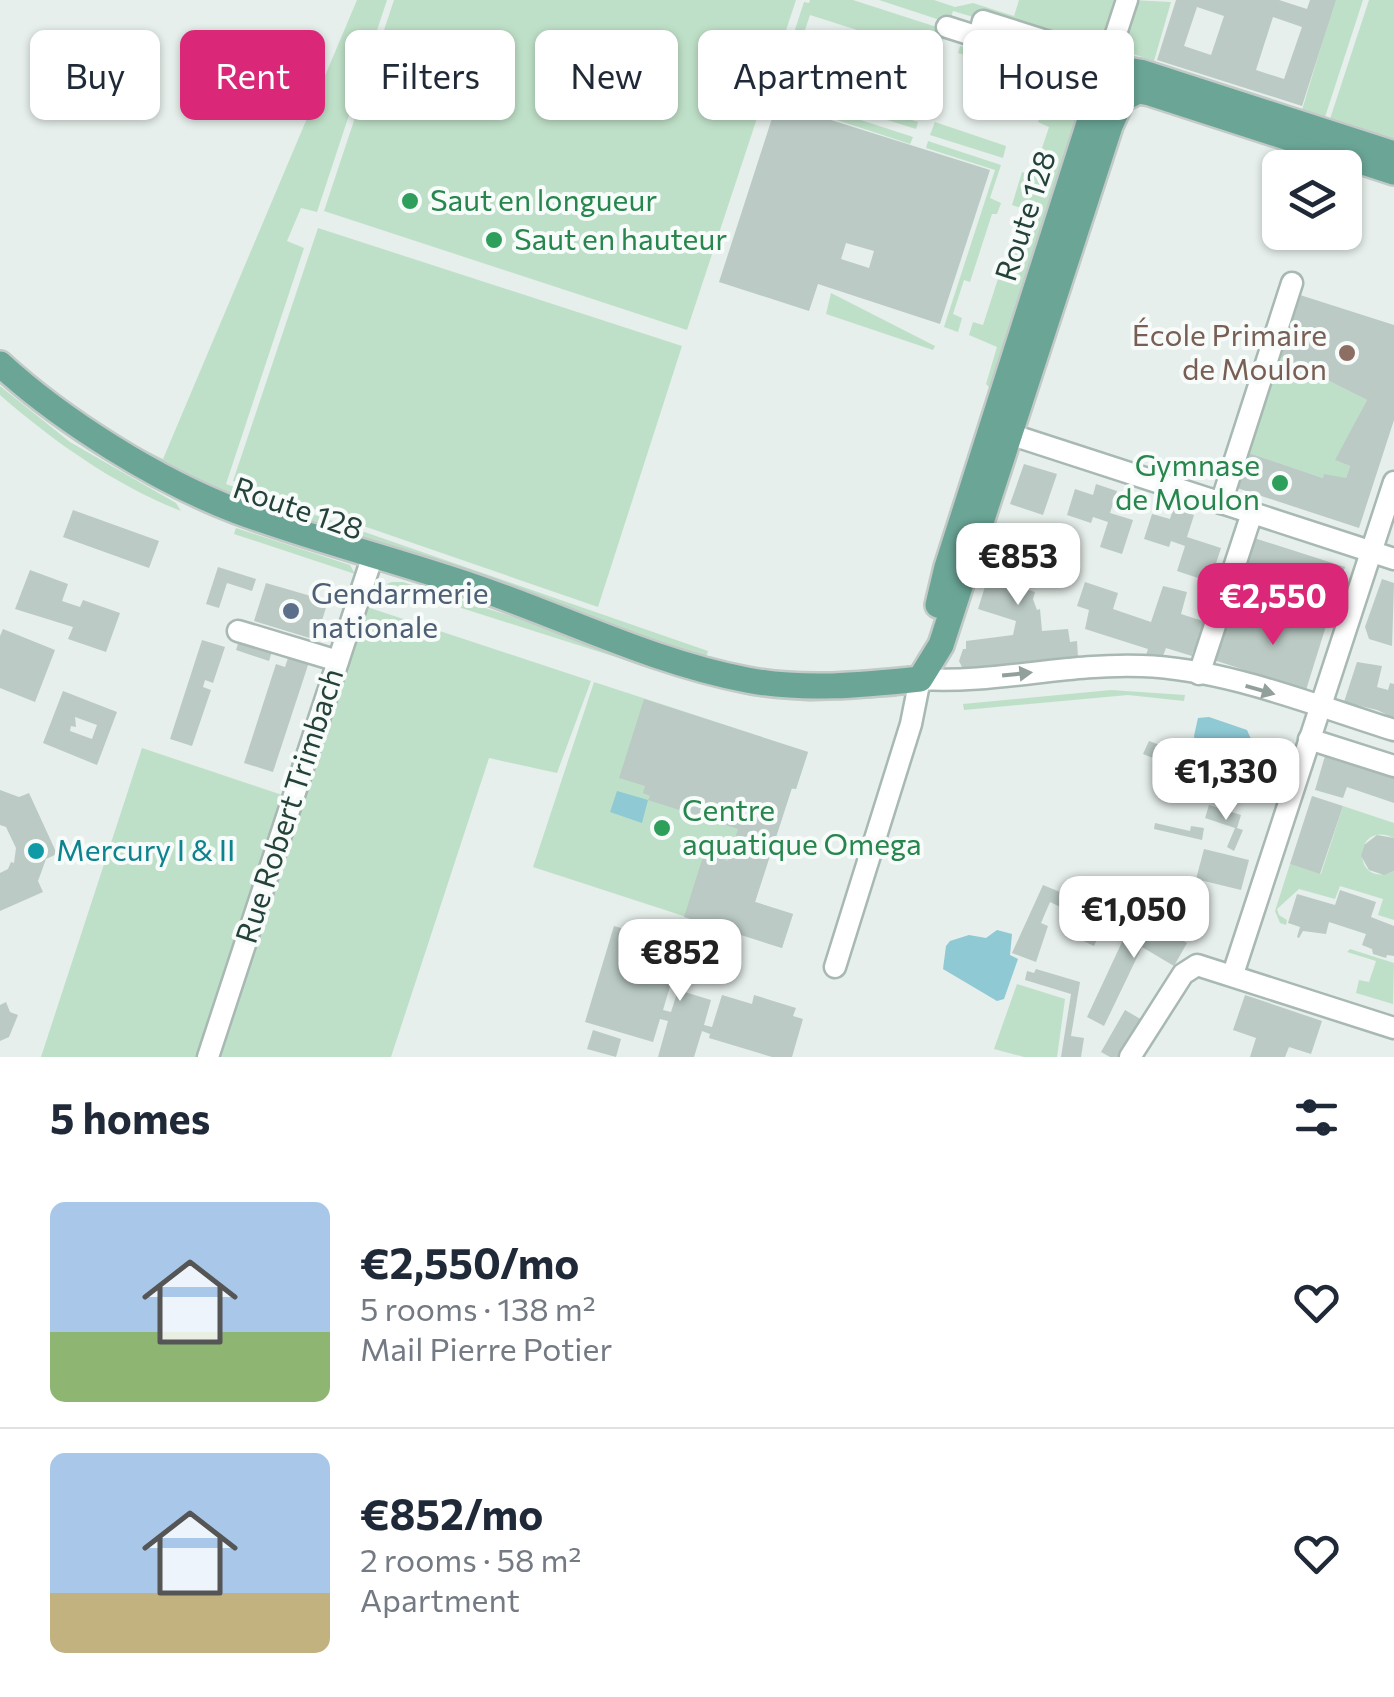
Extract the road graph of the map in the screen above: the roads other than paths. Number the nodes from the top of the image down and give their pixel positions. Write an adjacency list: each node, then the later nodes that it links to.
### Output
1 (1127, 0): 5 (street)
2 (947, 27): 6 (street)
3 (981, 30): 4 (street)
4 (1005, 30)
5 (1117, 30)
6 (963, 32)
7 (1134, 72): 9 (main road)
8 (1090, 120): 14 (main road, Route 128)
9 (1394, 154)
10 (1394, 172): 14 (main road, Route 128)
11 (1292, 283): 16 (street)
12 (0, 364): 20 (main road, Route 128)
13 (0, 381): 20 (main road, Route 128)
14 (1002, 431): 16 (street); 23 (main road, Route 128)
15 (1394, 482): 18 (street)
16 (1222, 503): 17 (street)
17 (1252, 512): 18 (street); 24 (street)
18 (1371, 552): 19 (street); 25 (street)
19 (1394, 559)
20 (371, 561): 22 (street, Rue Robert Trimbach); 23 (main road, Route 128)
21 (238, 631): 22 (street)
22 (338, 660): 32 (street, Rue Robert Trimbach)
23 (924, 671): 24 (street, one-way to 24); 29 (street)
24 (1199, 674): 25 (street, one-way to 25)
25 (1320, 707): 26 (street); 27 (street)
26 (1394, 730)
27 (1309, 739): 28 (street); 30 (street)
28 (1394, 766)
29 (835, 967)
30 (1233, 974): 31 (street); 33 (street)
31 (1394, 1028)
32 (208, 1057)
33 (1130, 1057)

